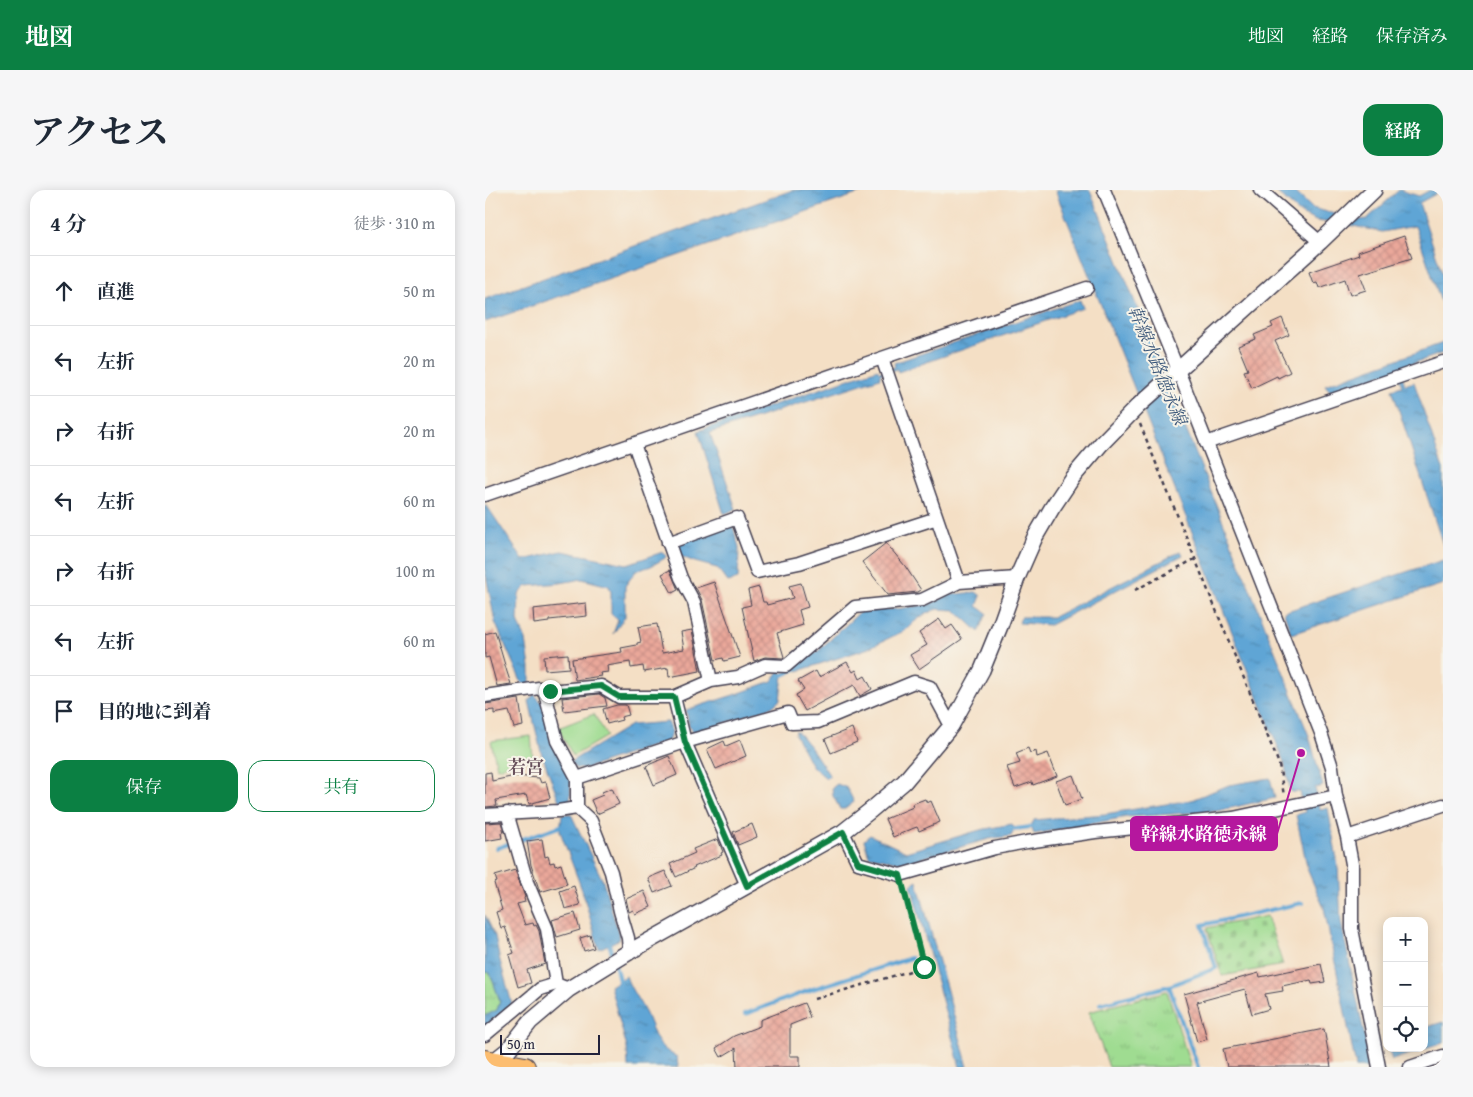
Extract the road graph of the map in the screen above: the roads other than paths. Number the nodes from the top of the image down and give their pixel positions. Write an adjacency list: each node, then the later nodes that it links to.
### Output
1 (1104, 190): 8 (street)
2 (1259, 190): 4 (street)
3 (1374, 190): 4 (street)
4 (1320, 242): 8 (street)
5 (1087, 288): 6 (street)
6 (883, 360): 10 (street); 12 (street)
7 (1443, 362): 9 (street)
8 (1175, 373): 9 (street); 14 (street)
9 (1206, 442): 23 (street)
10 (634, 444): 11 (street); 13 (street)
11 (485, 495)
12 (937, 518): 13 (street); 15 (street)
13 (671, 550): 16 (street)
14 (1017, 578): 15 (street); 20 (street)
15 (959, 582): 16 (street)
16 (711, 681): 19 (street)
17 (542, 691): 18 (street); 19 (street); 22 (street)
18 (485, 696)
19 (674, 697): 21 (street)
20 (951, 726): 21 (street); 28 (street)
21 (685, 742): 22 (street); 30 (street)
22 (576, 775): 25 (street)
23 (1336, 796): 28 (street); 29 (street)
24 (1443, 805): 29 (street)
25 (577, 808): 26 (street); 31 (street)
26 (507, 813): 27 (street); 32 (street)
27 (485, 815)
28 (843, 832): 30 (street)
29 (1347, 837): 37 (street)
30 (747, 886): 31 (street)
31 (629, 952): 32 (street)
32 (563, 987): 33 (street); 35 (street)
33 (485, 1035)
34 (1443, 1056): 38 (street)
35 (489, 1063): 36 (highway)
36 (525, 1067)
37 (1379, 1067)
38 (1410, 1067)

